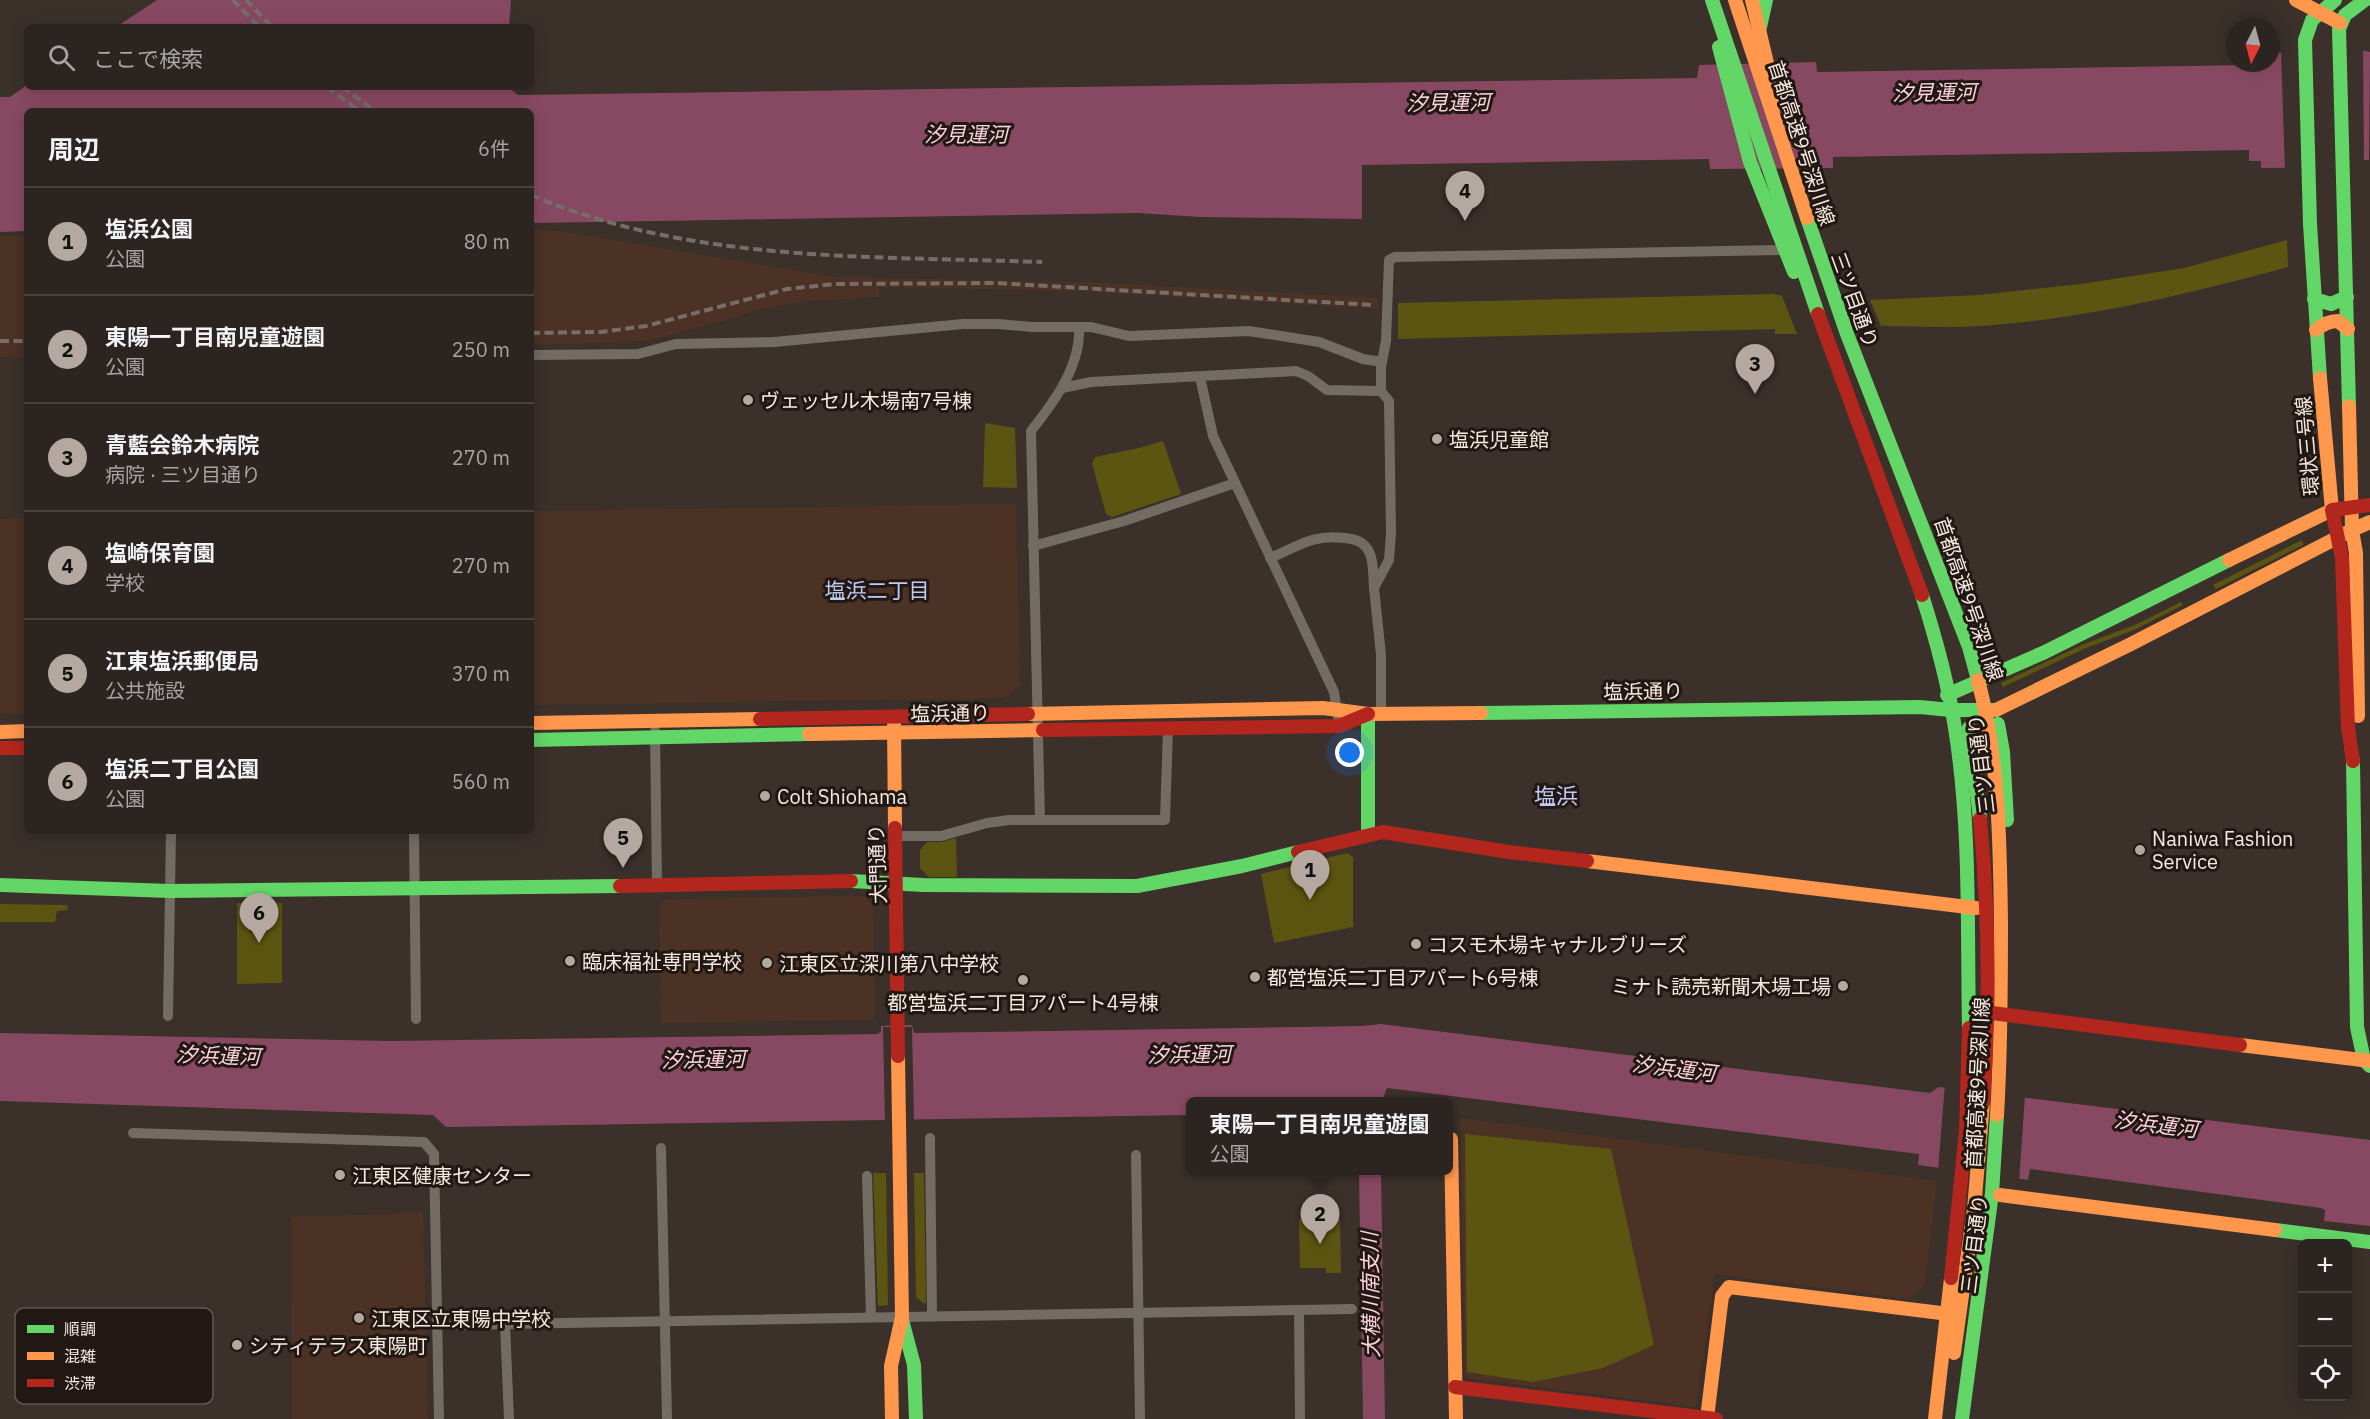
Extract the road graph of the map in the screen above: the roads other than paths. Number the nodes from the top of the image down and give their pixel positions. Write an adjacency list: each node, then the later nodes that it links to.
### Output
1 (1711, 0): 11 (main road, 三ツ目通り); 17 (main road, 首都高速9号深川線)
2 (1735, 0): 102 (main road, 首都高速9号深川線)
3 (1752, 0): 10 (main road, 三ツ目通り)
4 (1766, 0): 10 (main road)
5 (2296, 0): 8 (main road)
6 (2335, 0): 8 (main road, 環状三号線)
7 (2365, 0): 9 (main road)
8 (2318, 13): 9 (main road); 13 (main road, 環状三号線)
9 (2340, 23): 12 (main road, 環状三号線)
10 (1760, 27): 33 (main road, 三ツ目通り)
11 (1785, 249): 19 (street); 34 (main road, 三ツ目通り)
12 (2347, 297): 13 (main road); 15 (main road, 環状三号線)
13 (2314, 299): 16 (main road, 環状三号線)
14 (1079, 327): 18 (street); 19 (street); 21 (street)
15 (2348, 329): 16 (main road); 25 (main road, 環状三号線)
16 (2316, 330): 26 (main road, 環状三号線)
17 (1828, 342): 101 (main road, 首都高速9号深川線); 101 (main road)
18 (534, 355)
19 (1382, 362): 22 (street)
20 (1200, 377): 21 (street); 22 (street); 23 (street)
21 (1062, 388): 30 (street)
22 (1381, 391): 32 (street)
23 (1235, 483): 30 (street); 31 (street)
24 (2370, 505): 25 (main road)
25 (2351, 506): 26 (main road); 28 (main road, 環状三号線)
26 (2332, 510): 29 (main road); 33 (main road, 環状三号線)
27 (2370, 522): 28 (main road)
28 (2352, 530): 29 (main road); 54 (main road, 環状三号線)
29 (2338, 538): 38 (main road); 54 (main road)
30 (1034, 546): 40 (street)
31 (1270, 558): 32 (street); 36 (street)
32 (1374, 588): 39 (street)
33 (1987, 679): 34 (main road, 環状三号線); 38 (main road, 三ツ目通り)
34 (1947, 695): 35 (main road, 塩浜通り); 37 (main road, 三ツ目通り)
35 (1920, 707): 37 (main road, 塩浜通り); 39 (main road, 塩浜通り)
36 (1338, 708): 39 (main road, 塩浜通り); 40 (main road, 塩浜通り); 44 (street)
37 (1950, 710): 38 (main road, 塩浜通り); 65 (main road, 三ツ目通り)
38 (1996, 710): 66 (main road, 三ツ目通り)
39 (1374, 713): 44 (main road, 塩浜通り); 58 (main road)
40 (1037, 714): 41 (main road, 塩浜通り); 48 (street)
41 (894, 717): 42 (main road, 塩浜通り); 49 (main road, 大門通り)
42 (655, 721): 43 (main road, 塩浜通り); 50 (street)
43 (534, 723)
44 (1339, 726): 45 (main road, 塩浜通り)
45 (1168, 729): 48 (main road, 塩浜通り); 55 (street)
46 (24, 731): 47 (main road)
47 (0, 732)
48 (1039, 732): 49 (main road, 塩浜通り); 55 (street)
49 (894, 733): 50 (main road, 塩浜通り); 59 (main road, 大門通り)
50 (655, 738): 51 (main road, 塩浜通り); 62 (street)
51 (534, 740)
52 (0, 748): 53 (main road)
53 (24, 748)
54 (2354, 767): 71 (main road)
55 (1040, 820): 59 (street)
56 (171, 834): 64 (street)
57 (414, 834): 63 (street)
58 (1368, 835): 60 (main road); 65 (main road)
59 (895, 836): 60 (main road, 大門通り)
60 (898, 883): 62 (main road); 86 (main road, 大門通り)
61 (0, 885): 64 (main road)
62 (657, 886): 63 (main road)
63 (414, 890): 64 (main road); 70 (street)
64 (170, 891): 69 (street)
65 (1964, 908): 66 (main road); 67 (main road, 三ツ目通り)
66 (2009, 908): 68 (main road, 三ツ目通り)
67 (1965, 1011): 68 (main road); 83 (main road, 三ツ目通り)
68 (2009, 1015): 71 (main road); 78 (main road, 三ツ目通り)
69 (168, 1016)
70 (416, 1019)
71 (2368, 1062)
72 (133, 1133): 92 (street)
73 (930, 1138): 84 (street)
74 (661, 1148): 87 (street)
75 (1136, 1155): 82 (street)
76 (1452, 1175): 90 (main road)
77 (867, 1176): 85 (street)
78 (2001, 1195): 79 (main road); 103 (main road, 三ツ目通り)
79 (2370, 1242)
80 (1352, 1309): 81 (street)
81 (1299, 1310): 82 (street); 98 (street)
82 (1139, 1313): 84 (street); 97 (street)
83 (1941, 1313): 91 (main road); 100 (main road, 三ツ目通り)
84 (932, 1316): 86 (street)
85 (871, 1317): 86 (street); 87 (street)
86 (902, 1317): 95 (main road); 96 (main road)
87 (665, 1321): 88 (street); 94 (street)
88 (506, 1324): 89 (street); 93 (street)
89 (453, 1325)
90 (1455, 1388): 91 (main road); 99 (main road)
91 (1711, 1418)
92 (439, 1419)
93 (509, 1419)
94 (667, 1419)
95 (892, 1419)
96 (916, 1419)
97 (1140, 1419)
98 (1300, 1419)
99 (1456, 1419)
100 (1928, 1419)
101 (1936, 1419)
102 (1962, 1419)
103 (1971, 1419)

